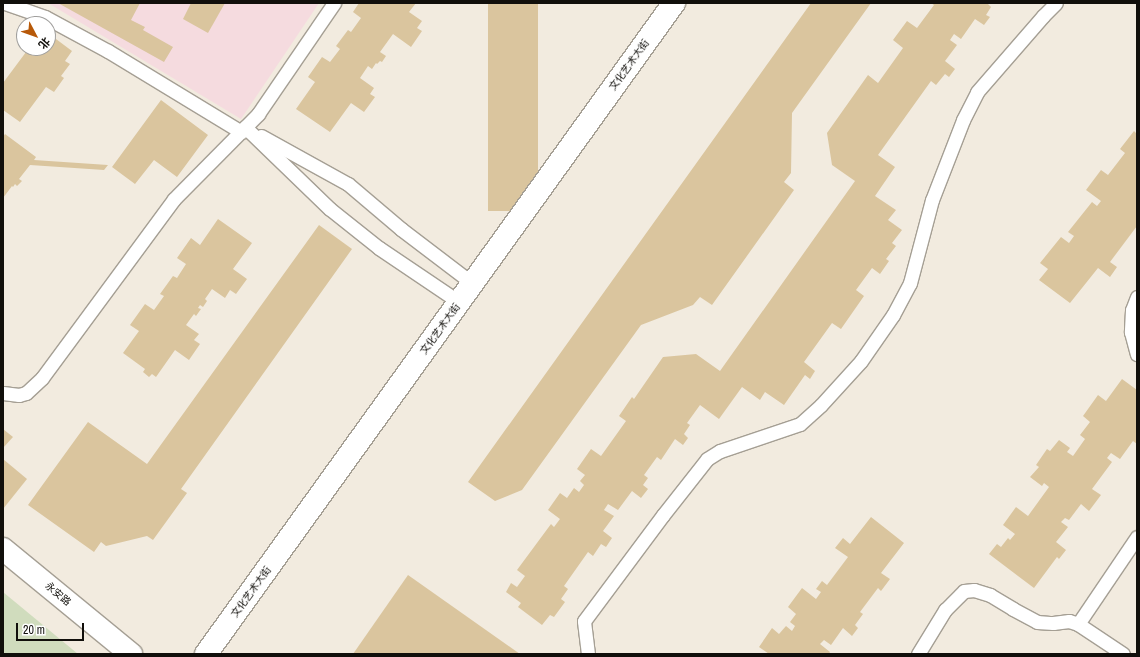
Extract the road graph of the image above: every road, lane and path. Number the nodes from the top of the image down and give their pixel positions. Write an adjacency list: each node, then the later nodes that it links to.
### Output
1 (5, 3): 5 (lane)
2 (334, 3): 5 (lane)
3 (674, 3): 6 (street, 文化艺术大街)
4 (1056, 3): 16 (lane)
5 (243, 129): 6 (lane); 8 (lane); 10 (lane)
6 (472, 283): 8 (street, 文化艺术大街)
7 (1137, 297): 9 (lane)
8 (459, 302): 15 (street, 文化艺术大街)
9 (1137, 354)
10 (3, 393)
11 (1137, 537): 13 (lane)
12 (3, 549): 14 (street, 永安路)
13 (1078, 624): 17 (lane); 18 (lane)
14 (131, 654)
15 (206, 654)
16 (588, 654)
17 (918, 654)
18 (1123, 654)

